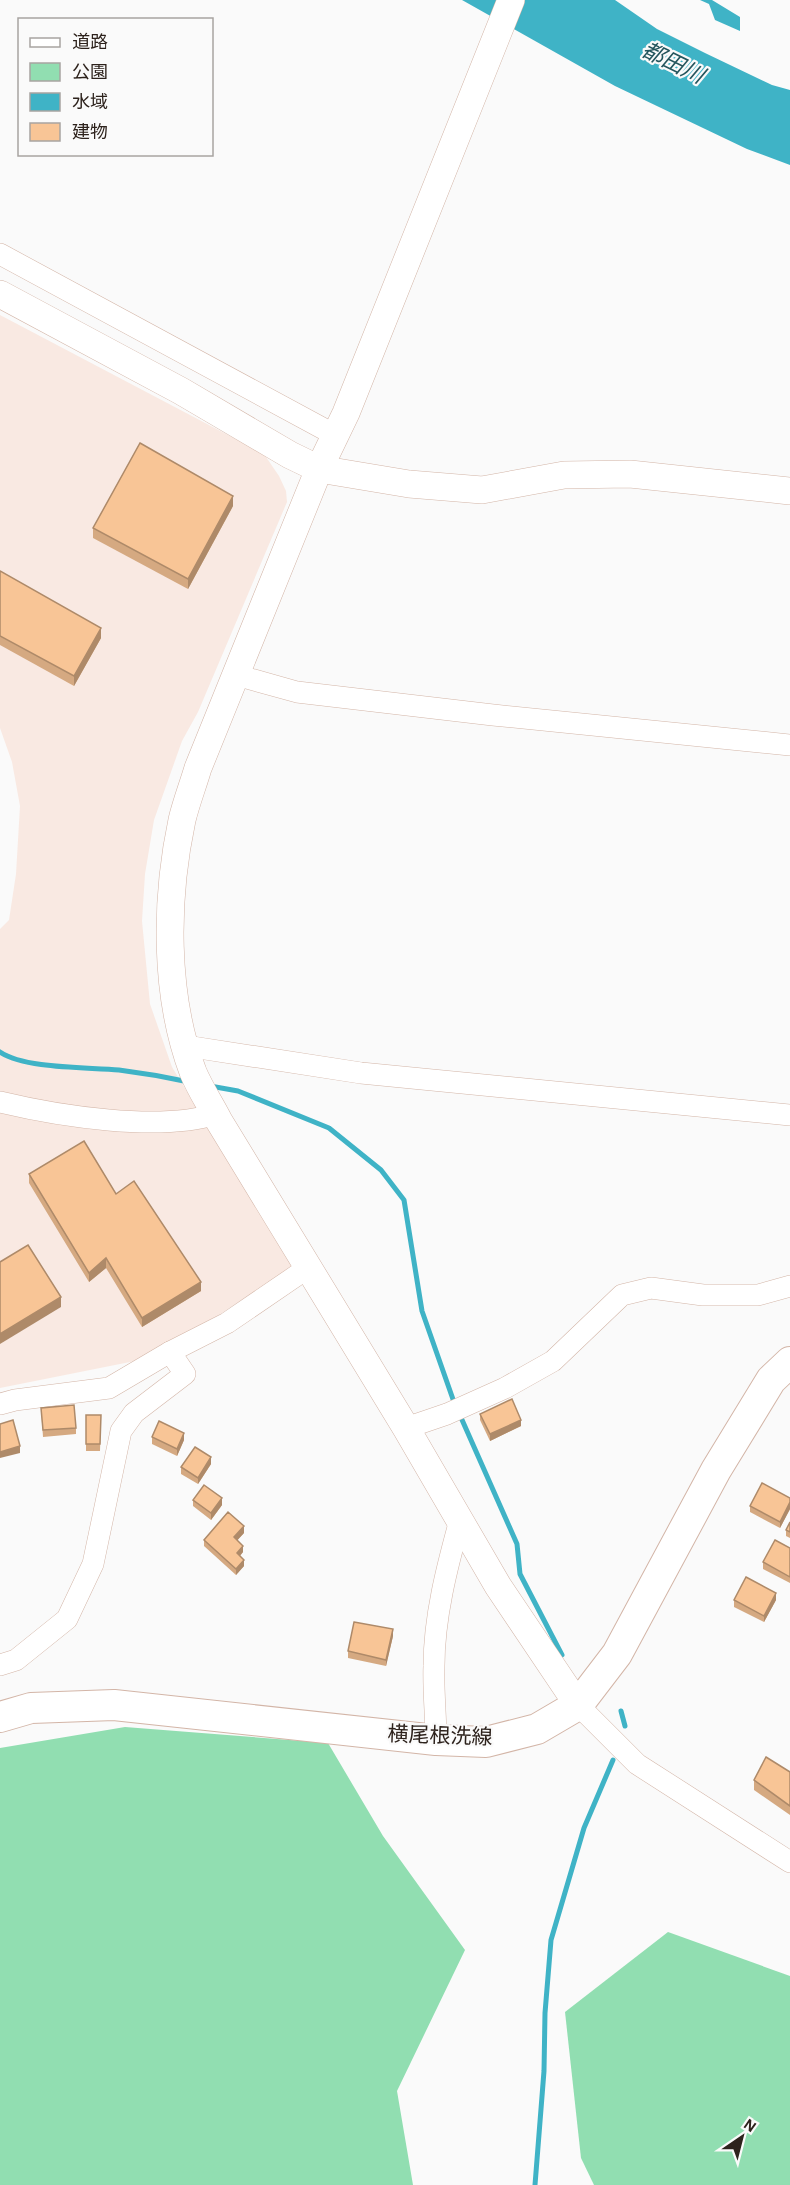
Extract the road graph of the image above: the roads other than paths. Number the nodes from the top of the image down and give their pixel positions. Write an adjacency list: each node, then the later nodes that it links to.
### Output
1 (512, 0): 4 (street)
2 (0, 255): 4 (street)
3 (0, 294): 5 (street)
4 (335, 435): 5 (street)
5 (320, 469): 6 (street); 7 (street)
6 (790, 491)
7 (236, 675): 8 (street); 9 (street)
8 (790, 745)
9 (186, 1046): 11 (street); 12 (street)
10 (0, 1102): 11 (street)
11 (216, 1114): 13 (street)
12 (790, 1115)
13 (309, 1267): 15 (street); 18 (street)
14 (790, 1286): 18 (street)
15 (170, 1352): 17 (street); 20 (street)
16 (790, 1362): 21 (main road, 横尾根洗線)
17 (0, 1404)
18 (406, 1428): 19 (street)
19 (460, 1520): 21 (street); 23 (street)
20 (0, 1665)
21 (578, 1705): 23 (main road, 横尾根洗線); 24 (street)
22 (0, 1718): 23 (main road, 横尾根洗線)
23 (436, 1740)
24 (790, 1862)

